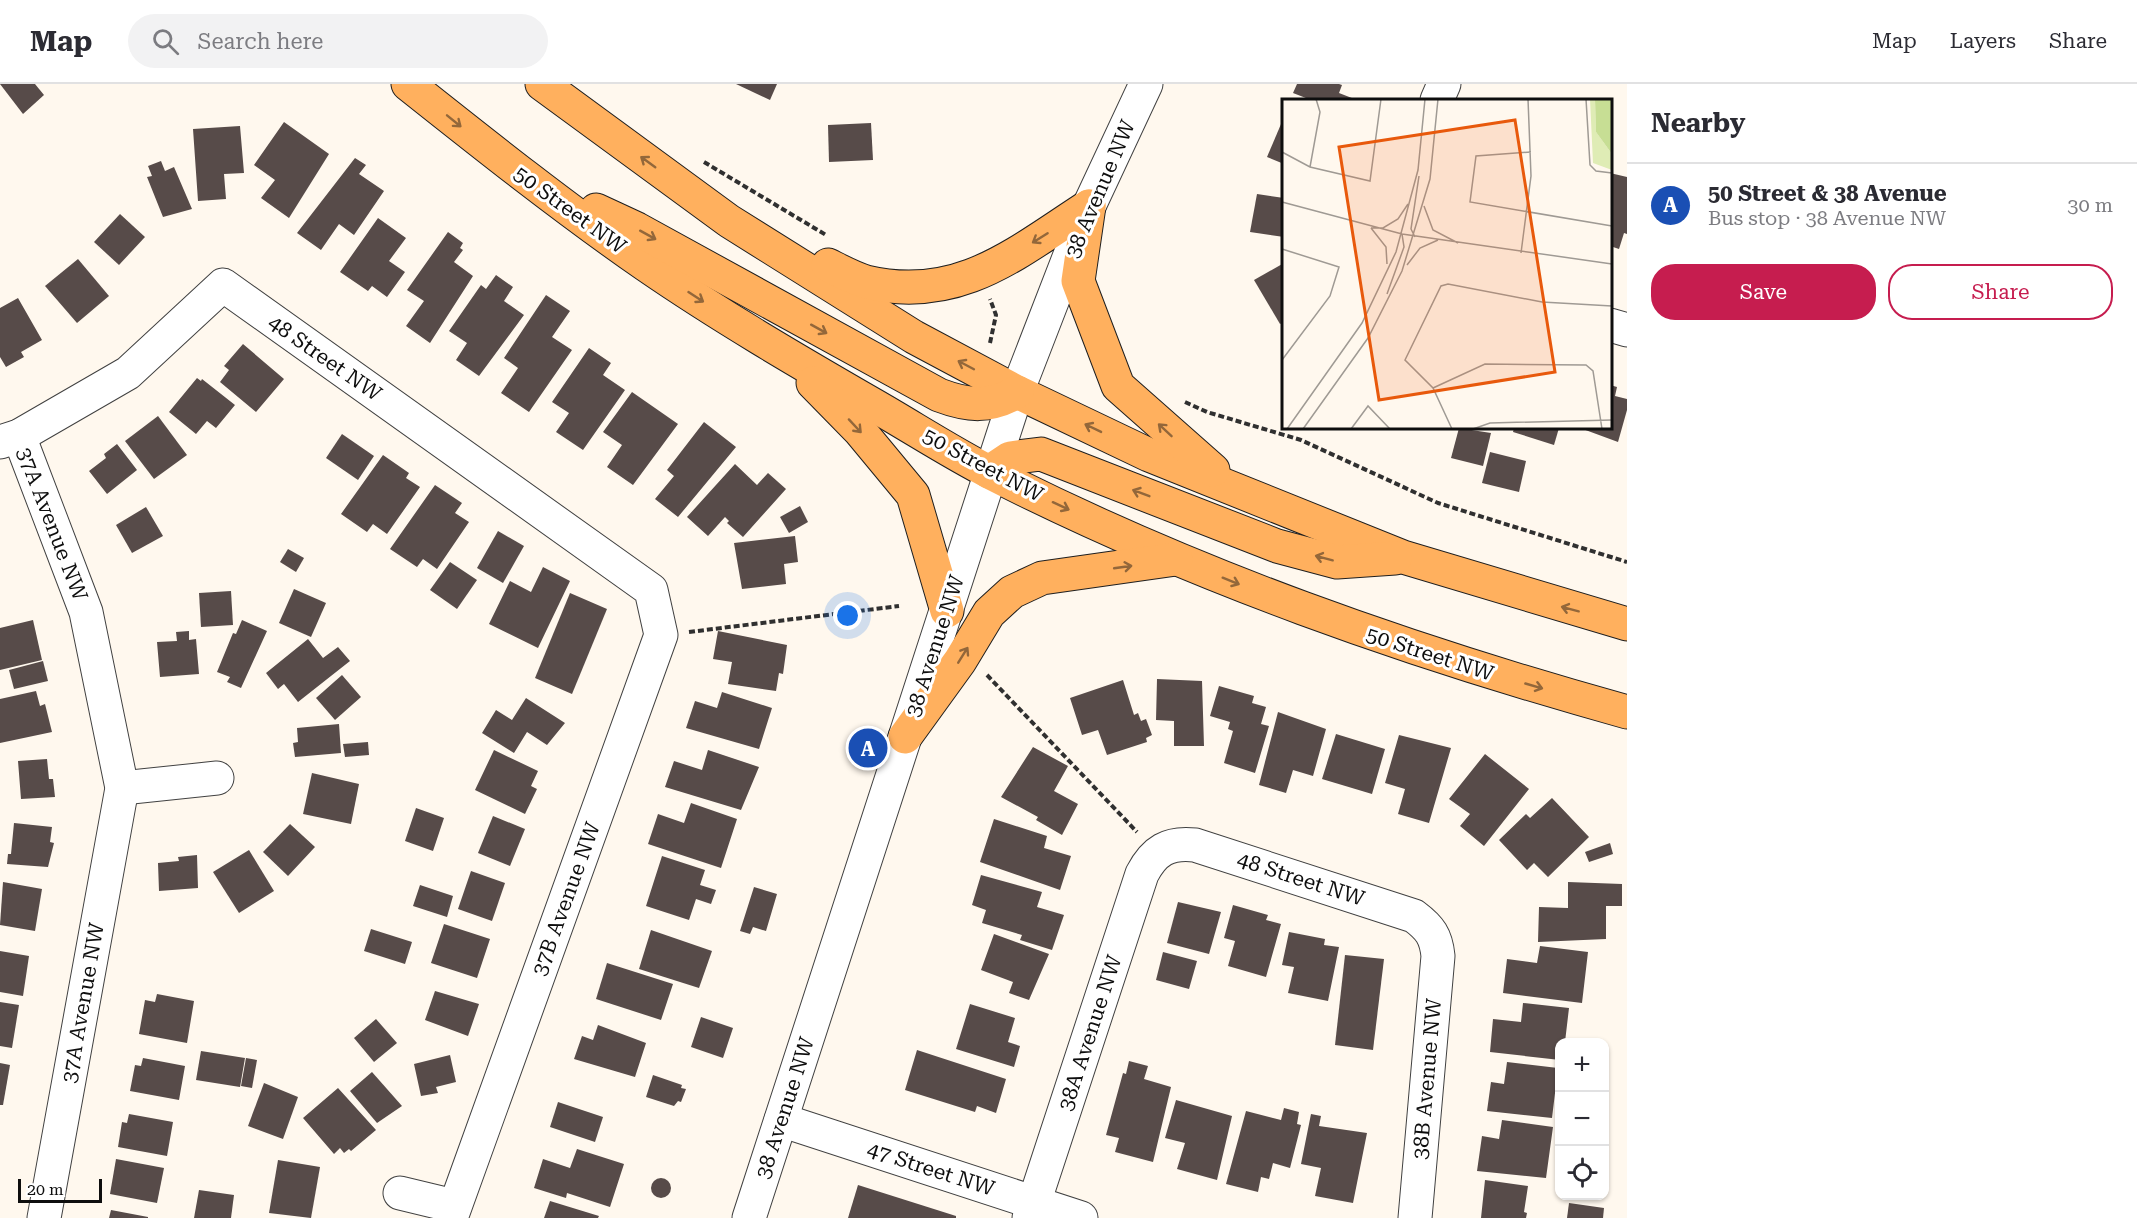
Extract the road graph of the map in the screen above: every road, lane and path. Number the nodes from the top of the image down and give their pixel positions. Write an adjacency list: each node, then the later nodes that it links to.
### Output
1 (408, 84): 6 (main road, 50 Street NW, one-way to 6)
2 (542, 84): 8 (main road, one-way to 2)
3 (1146, 84): 7 (street, 38 Avenue NW)
4 (1444, 84): 5 (street)
5 (1437, 99)
6 (519, 173): 11 (main road, 50 Street NW, one-way to 11); 12 (main road, one-way to 12)
7 (1089, 206): 8 (main road, one-way to 8); 12 (street, 38 Avenue NW); 15 (main road, one-way to 7)
8 (729, 221): 12 (main road, one-way to 8)
9 (1612, 325): 10 (street)
10 (1627, 330)
11 (785, 354): 14 (main road, 50 Street NW); 19 (main road, one-way to 19)
12 (1017, 392): 14 (street, 38 Avenue NW); 15 (main road, one-way to 12)
13 (9, 439): 21 (street, 48 Street NW); 26 (street, 37A Avenue NW)
14 (989, 472): 16 (main road, one-way to 14); 17 (main road, 50 Street NW, one-way to 17); 19 (street, 38 Avenue NW)
15 (1243, 494): 16 (main road)
16 (1403, 558): 20 (main road, one-way to 16)
17 (1176, 559): 23 (main road, 50 Street NW, one-way to 23); 24 (main road, one-way to 17)
18 (899, 606): 21 (path)
19 (947, 611): 24 (street, 38 Avenue NW)
20 (1627, 624)
21 (661, 635): 32 (street, 37B Avenue NW)
22 (982, 670): 27 (path)
23 (1627, 712)
24 (905, 737): 29 (street, 38 Avenue NW)
25 (217, 778): 26 (street)
26 (122, 788): 33 (street, 37A Avenue NW)
27 (1156, 852): 28 (street, 48 Street NW); 31 (street, 38A Avenue NW)
28 (1436, 939): 36 (street, 38B Avenue NW)
29 (781, 1120): 31 (street, 47 Street NW); 34 (street, 38 Avenue NW)
30 (400, 1194): 32 (street, 37B Avenue NW)
31 (1032, 1210): 35 (street, 47 Street NW)
32 (453, 1212)
33 (44, 1218)
34 (749, 1218)
35 (1081, 1218)
36 (1415, 1218)

